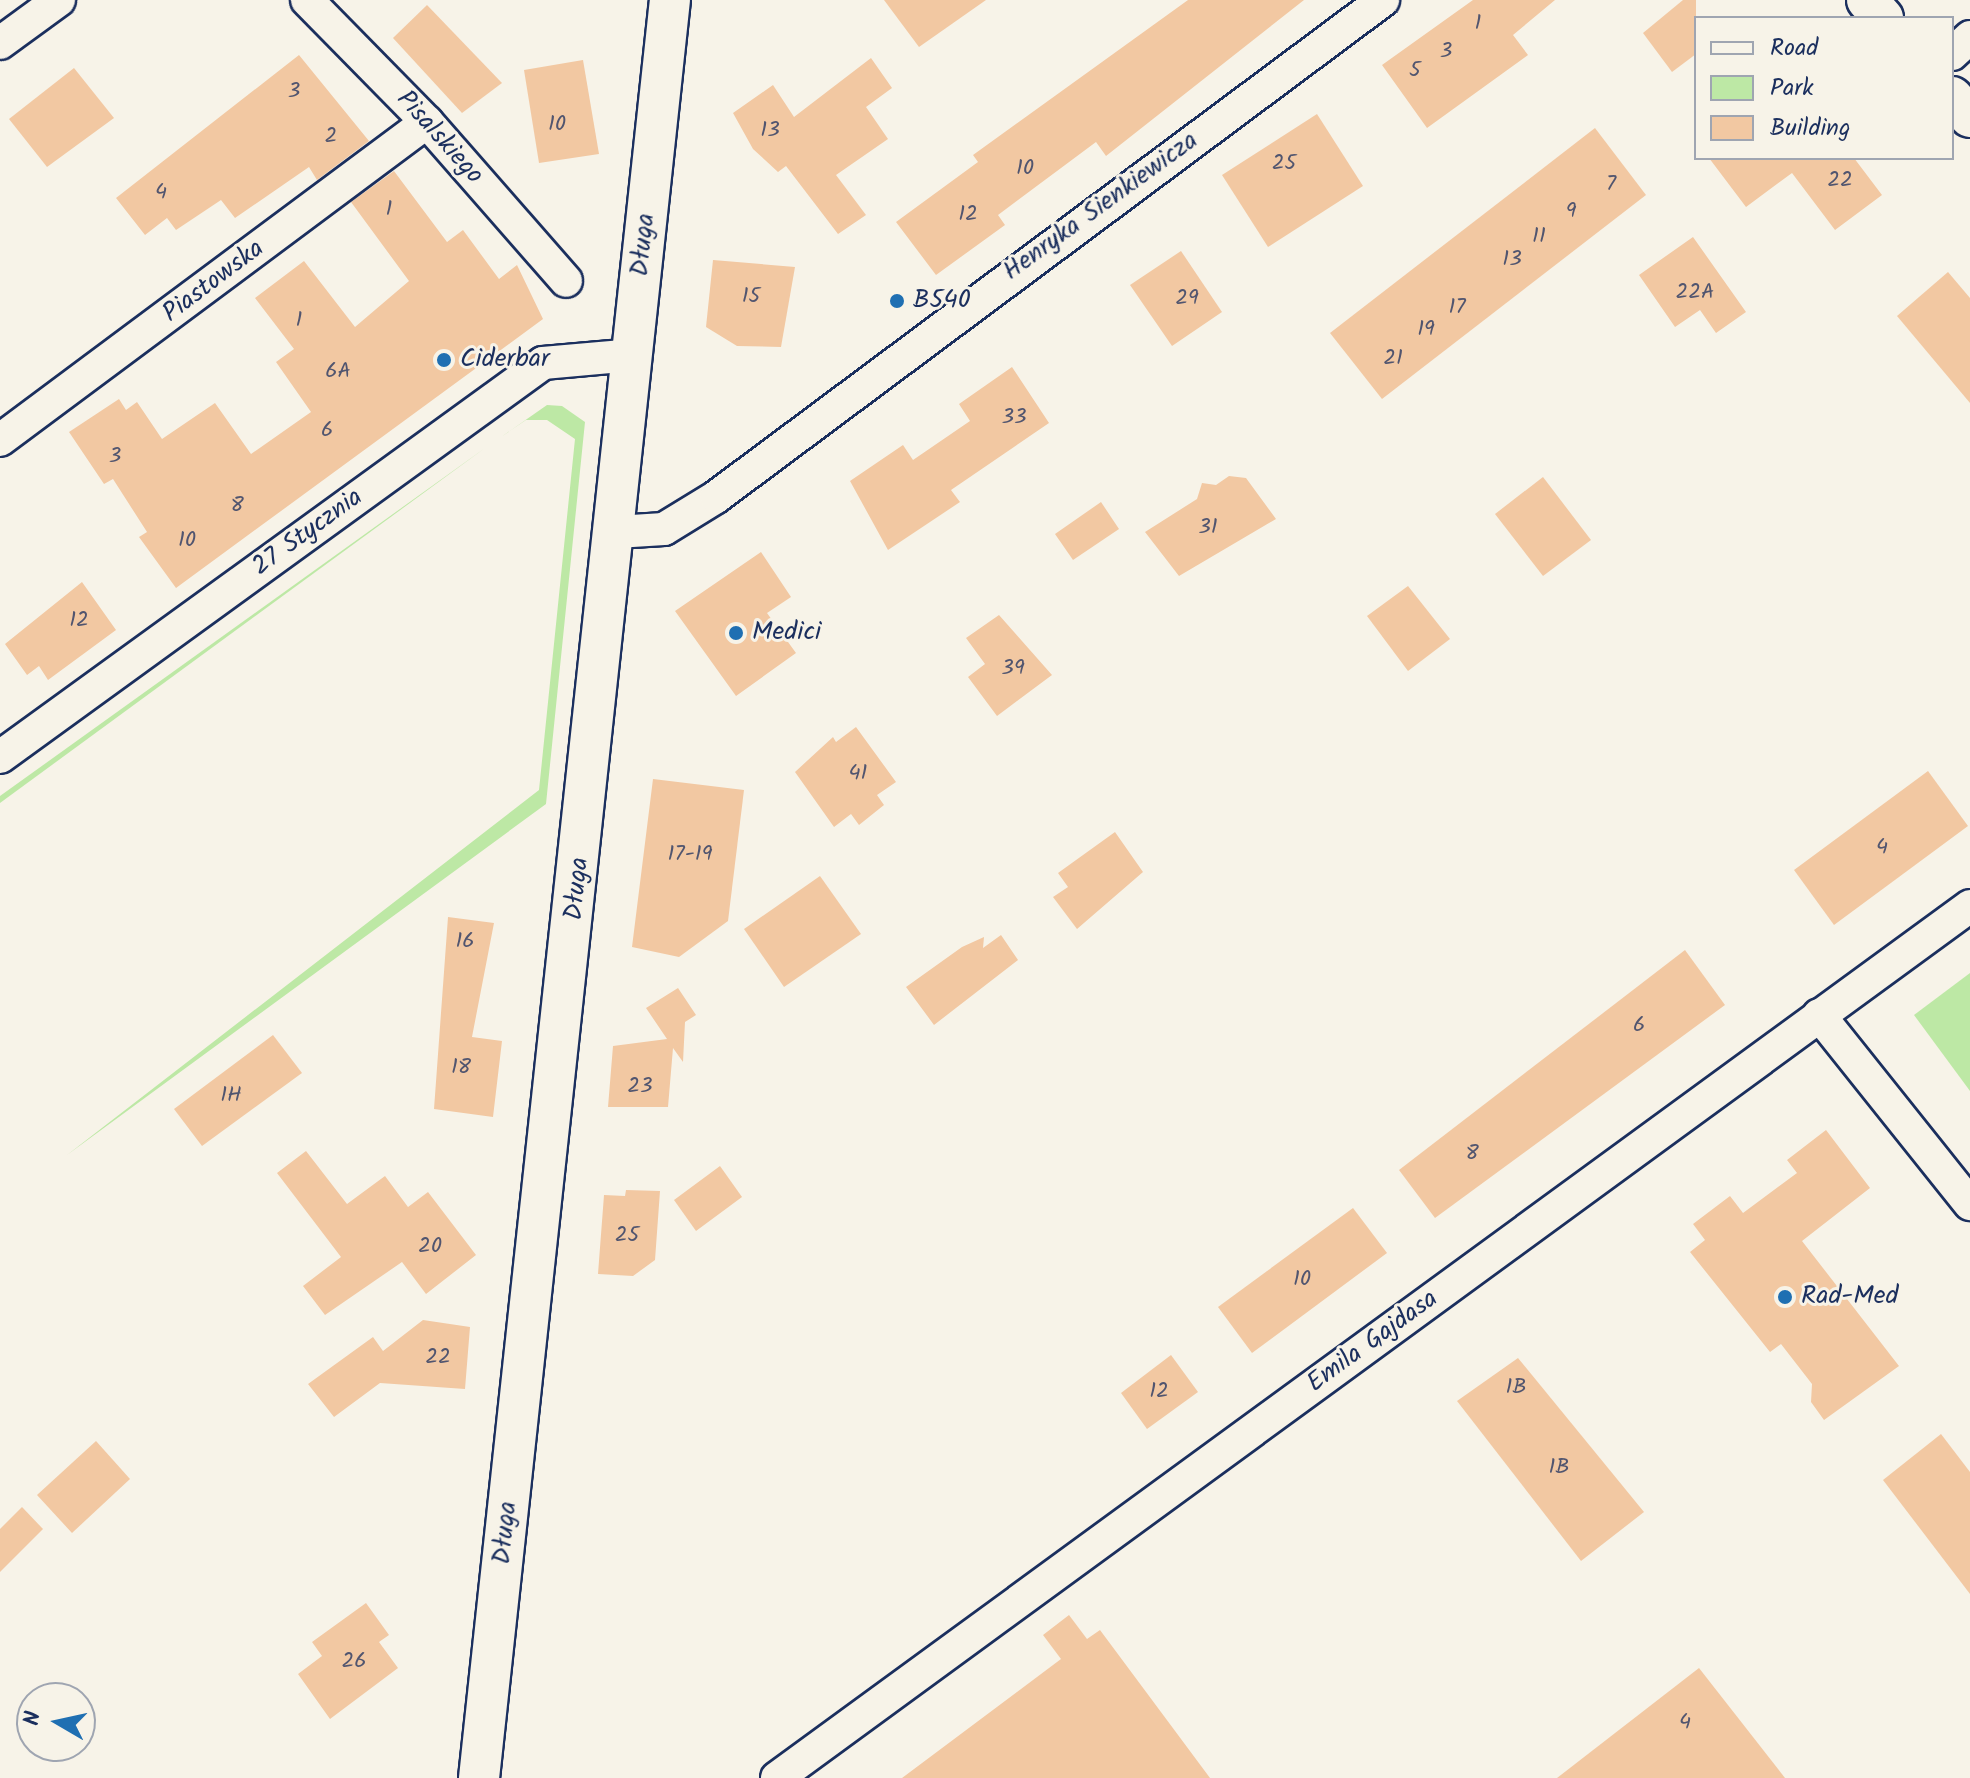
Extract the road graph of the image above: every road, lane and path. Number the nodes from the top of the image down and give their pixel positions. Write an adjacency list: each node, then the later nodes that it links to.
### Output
1 (59, 0): 8 (street)
2 (307, 0): 12 (street, Pisalskiego)
3 (670, 0): 14 (street, Długa)
4 (1383, 0): 16 (street, Henryka Sienkiewicza)
5 (1867, 0): 6 (street)
6 (1881, 16)
7 (1970, 37): 9 (street)
8 (0, 43)
9 (1954, 52)
10 (1954, 99): 11 (street)
11 (1970, 117)
12 (427, 122): 13 (street, Pisalskiego); 15 (street, Piastowska)
13 (566, 281)
14 (632, 355): 16 (street, Długa); 17 (street, 27 Stycznia)
15 (0, 440)
16 (616, 532): 21 (street, Długa)
17 (0, 757)
18 (1970, 906): 19 (street, Emila Gajdasa)
19 (1819, 1015): 20 (street); 22 (street, Emila Gajdasa)
20 (1970, 1204)
21 (479, 1778)
22 (777, 1778)

